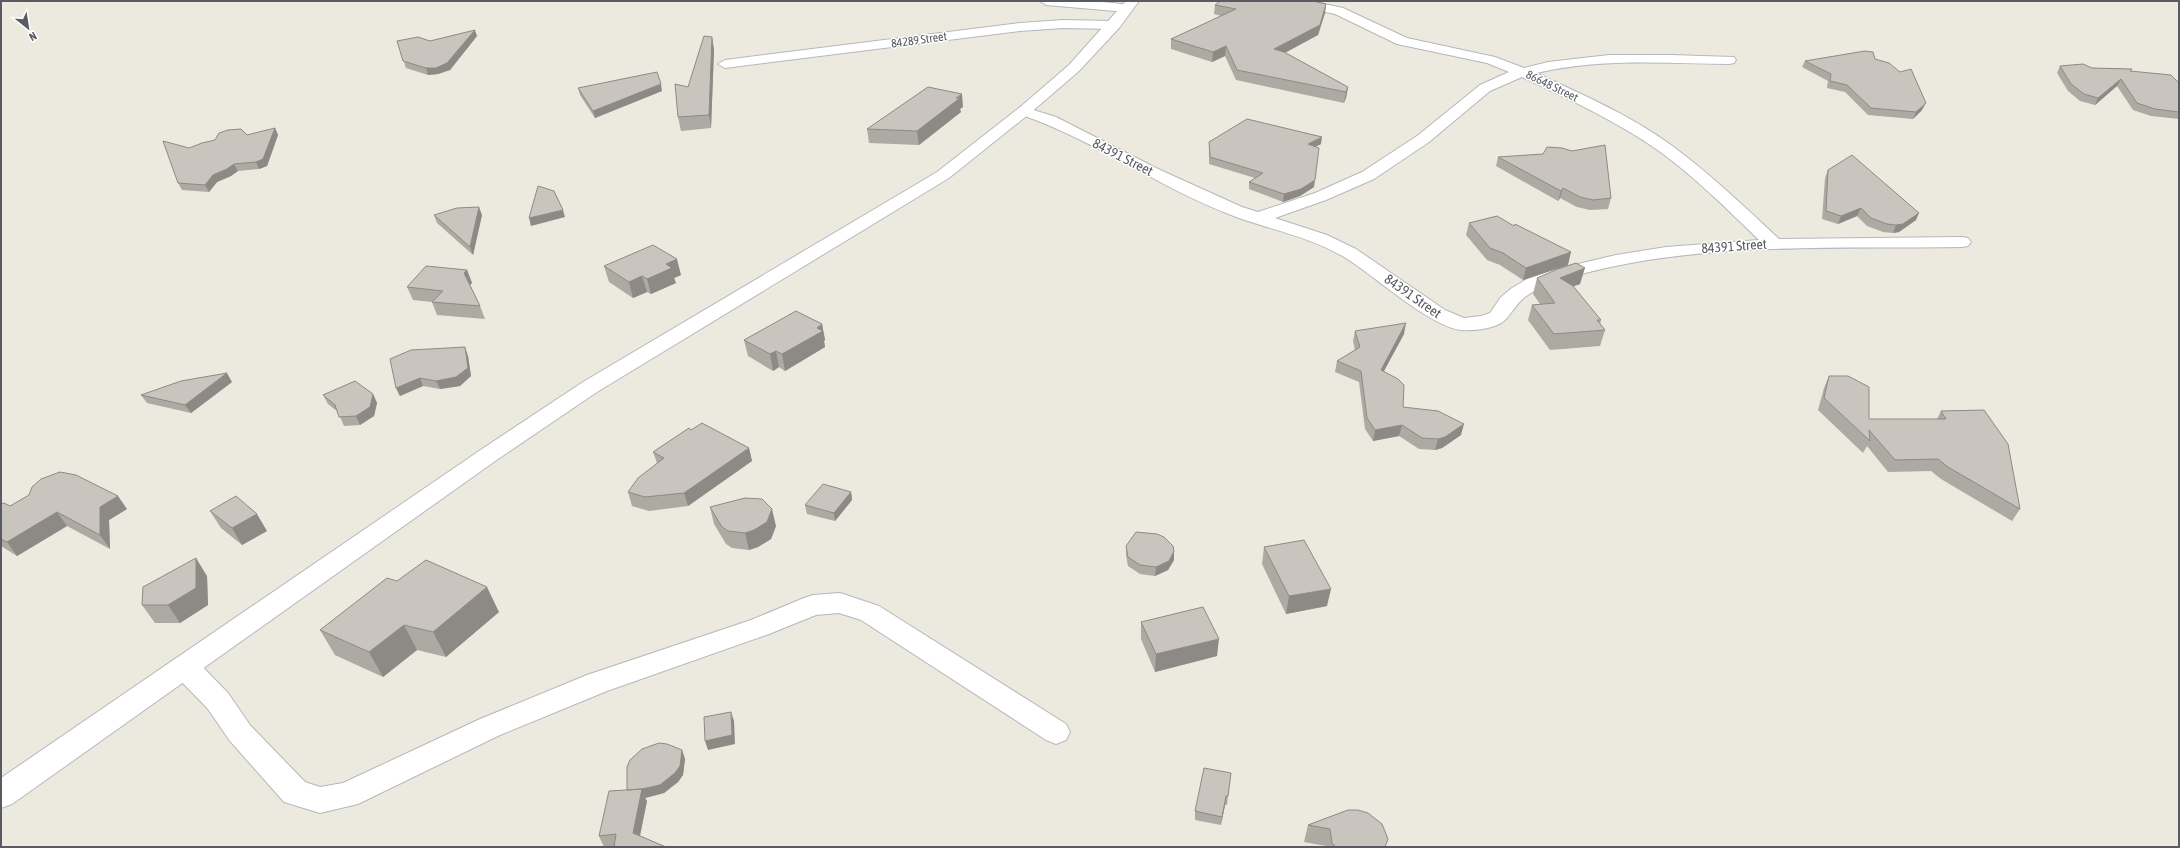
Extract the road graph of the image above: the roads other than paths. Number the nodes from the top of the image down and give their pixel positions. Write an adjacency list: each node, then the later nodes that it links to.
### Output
1 (1046, 1): 3 (street)
2 (1292, 1): 7 (street, 86648 Street)
3 (1130, 5): 4 (street)
4 (1114, 25): 6 (street, 84289 Street); 8 (street)
5 (1729, 60): 7 (street)
6 (725, 64)
7 (1522, 72): 9 (street); 11 (street, 86648 Street)
8 (1024, 111): 9 (street, 84391 Street); 12 (street)
9 (1255, 219): 11 (street, 84391 Street)
10 (1962, 242): 11 (street, 84391 Street)
11 (1774, 244)
12 (185, 667): 13 (street); 14 (street)
13 (1056, 732)
14 (1, 795)

